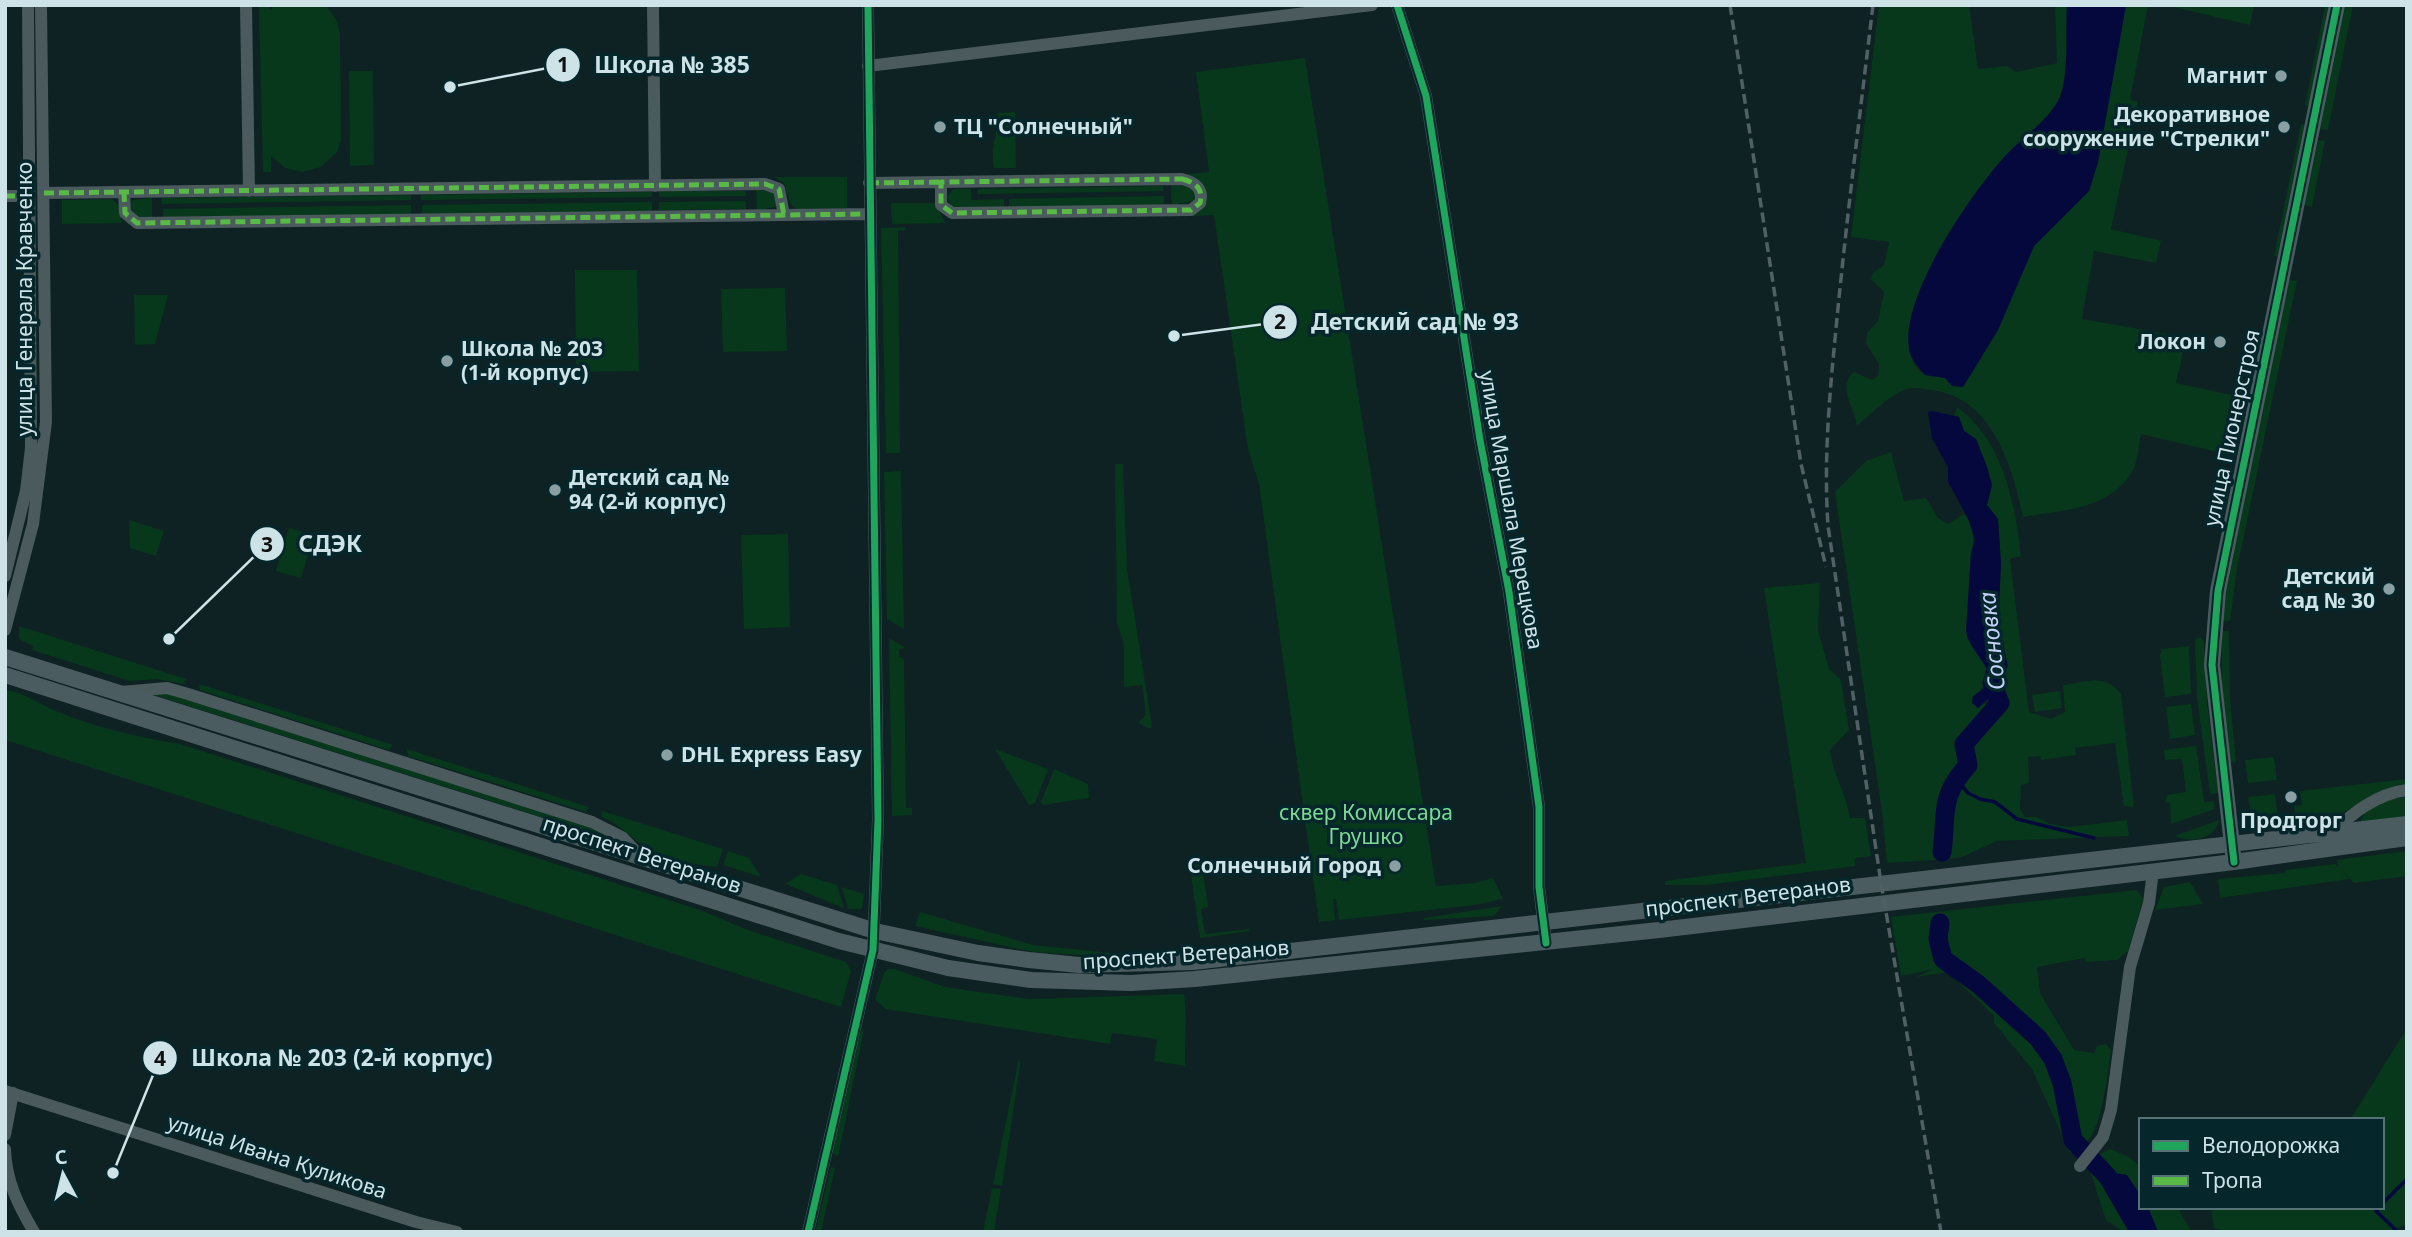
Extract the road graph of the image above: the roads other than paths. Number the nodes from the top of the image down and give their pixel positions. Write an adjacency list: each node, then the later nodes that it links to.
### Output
1 (28, 5): 17 (street, улица Генерала Кравченко)
2 (41, 5): 15 (street, улица Генерала Кравченко)
3 (246, 5): 13 (street)
4 (653, 5): 12 (street)
5 (868, 5): 9 (street)
6 (1372, 5): 9 (street)
7 (1397, 5): 31 (street, улица Маршала Мерецкова)
8 (2337, 5): 28 (main road, улица Пионерстроя)
9 (868, 66): 11 (street)
10 (941, 182): 10 (street); 11 (street)
11 (869, 183): 18 (street)
12 (655, 186): 13 (street); 19 (street)
13 (248, 191): 14 (street)
14 (124, 192): 15 (street); 19 (street)
15 (44, 193): 21 (street, улица Генерала Кравченко)
16 (5, 196): 17 (street)
17 (29, 196): 20 (street, улица Генерала Кравченко)
18 (869, 214): 19 (street); 32 (street)
19 (783, 215)
20 (5, 576)
21 (5, 630)
22 (5, 657): 32 (main road, проспект Ветеранов)
23 (5, 675): 34 (main road, проспект Ветеранов)
24 (2407, 790): 26 (street)
25 (2407, 824): 26 (main road, проспект Ветеранов)
26 (2330, 834): 28 (main road, проспект Ветеранов)
27 (2407, 838): 29 (main road, проспект Ветеранов)
28 (2231, 843): 29 (main road, улица Пионерстроя); 31 (main road, проспект Ветеранов)
29 (2234, 862): 30 (main road, проспект Ветеранов)
30 (2153, 871): 33 (main road, проспект Ветеранов); 38 (street)
31 (1544, 924): 32 (main road, проспект Ветеранов); 33 (street, улица Маршала Мерецкова)
32 (875, 931): 34 (street)
33 (1546, 943): 34 (main road, проспект Ветеранов)
34 (873, 950): 41 (street)
35 (9, 1092): 36 (street); 40 (street, улица Ивана Куликова)
36 (5, 1135)
37 (5, 1149): 39 (street)
38 (2082, 1163)
39 (34, 1232)
40 (457, 1232)
41 (808, 1232)

